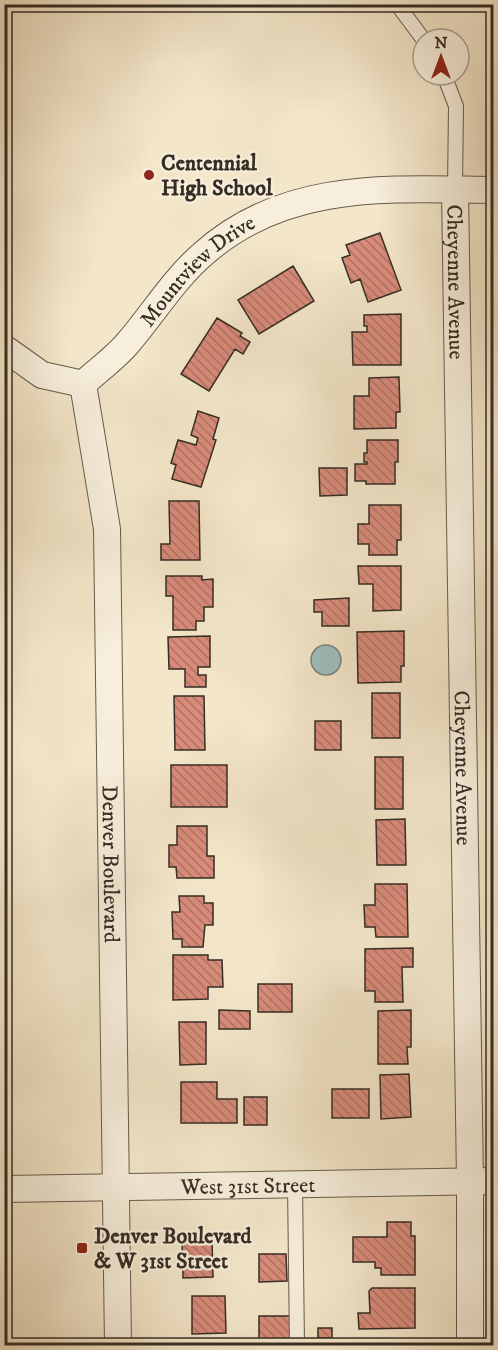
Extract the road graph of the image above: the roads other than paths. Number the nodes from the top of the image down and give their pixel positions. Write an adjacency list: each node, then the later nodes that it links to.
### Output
1 (397, 4): 2 (lane)
2 (414, 27)
3 (449, 87): 4 (lane)
4 (455, 189): 5 (street, Mountview Drive); 7 (street, Mountview Drive); 8 (street, Cheyenne Avenue)
5 (494, 190)
6 (4, 348): 7 (street)
7 (83, 384): 10 (street, Denver Boulevard)
8 (482, 1181): 9 (street, West 31st Street); 14 (street, Cheyenne Avenue)
9 (295, 1184): 10 (street, West 31st Street); 13 (lane)
10 (117, 1188): 11 (street, West 31st Street); 12 (street, Denver Boulevard)
11 (4, 1189)
12 (118, 1346)
13 (297, 1346)
14 (470, 1346)

